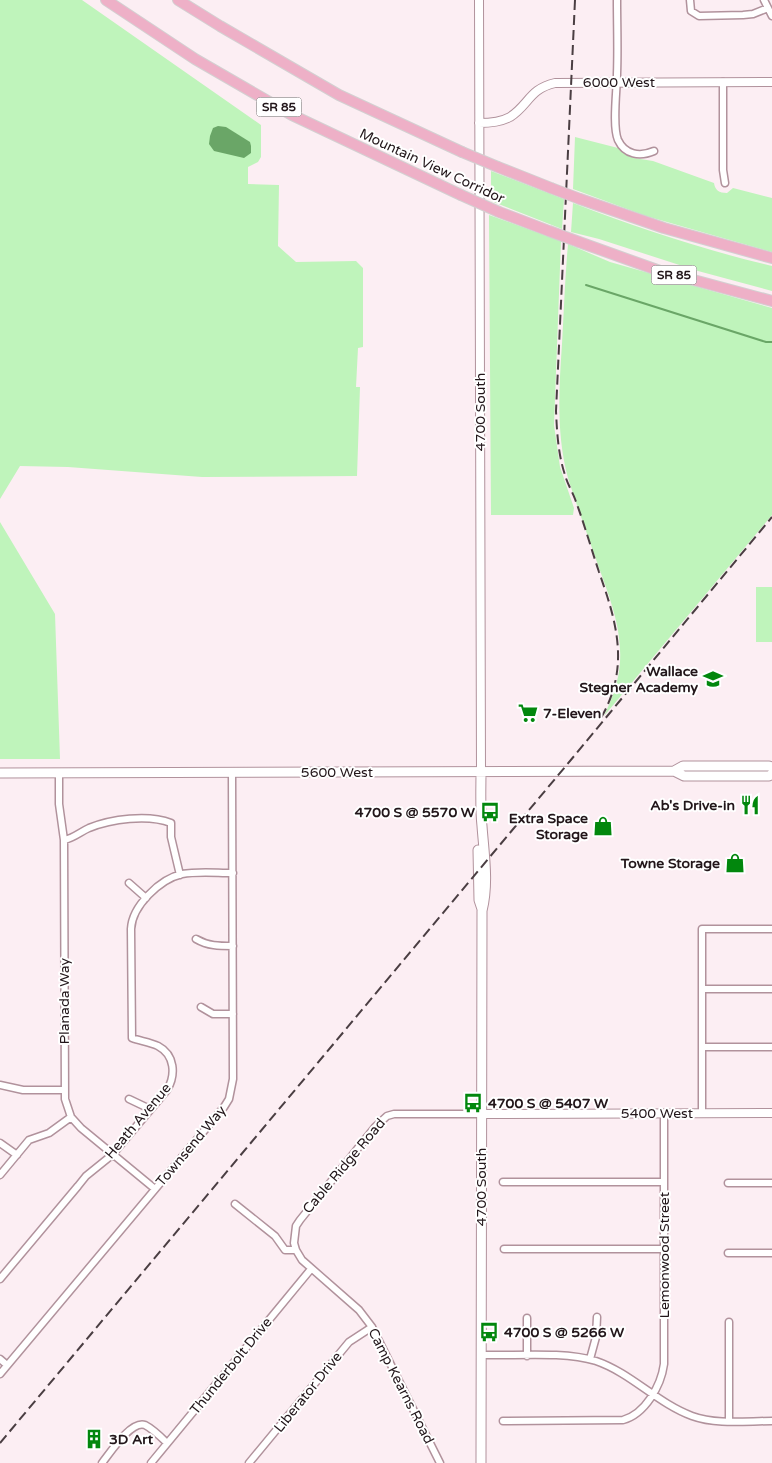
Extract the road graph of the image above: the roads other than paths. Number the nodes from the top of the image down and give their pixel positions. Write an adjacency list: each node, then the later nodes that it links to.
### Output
1 (106, 0): 16 (highway, Mountain View Corridor / SR 85, bridge)
2 (178, 0): 15 (highway, Mountain View Corridor / SR 85, bridge)
3 (479, 0): 12 (street, 4700 South)
4 (617, 0): 9 (street)
5 (690, 0): 7 (street)
6 (764, 0): 7 (street)
7 (768, 8): 8 (street)
8 (772, 16)
9 (617, 82): 10 (street, 6000 West); 12 (street, 6000 West); 13 (street)
10 (723, 82): 11 (street, 6000 West); 14 (street)
11 (772, 82)
12 (479, 123): 18 (street, 4700 South)
13 (654, 151)
14 (725, 183)
15 (772, 258)
16 (772, 301)
17 (772, 767): 19 (main road, 5600 West)
18 (481, 771): 19 (main road, 5600 West); 20 (main road, 5600 West); 45 (main road, 4700 South)
19 (674, 771): 23 (main road, 5600 West)
20 (232, 772): 22 (main road, 5600 West); 25 (street, Townsend Way)
21 (0, 773): 22 (main road, 5600 West)
22 (59, 773): 24 (street, Planada Way)
23 (772, 774)
24 (64, 840): 26 (street); 39 (street, Planada Way)
25 (233, 872): 26 (street, Heath Avenue); 31 (street, Townsend Way)
26 (180, 875): 28 (street, Heath Avenue)
27 (129, 883): 28 (street)
28 (146, 898): 41 (street, Heath Avenue)
29 (772, 929): 32 (street)
30 (196, 939): 31 (street)
31 (233, 946): 35 (street, Townsend Way)
32 (702, 989): 33 (street); 36 (street)
33 (772, 989)
34 (200, 1007): 35 (street)
35 (233, 1014): 55 (street, Townsend Way)
36 (702, 1047): 37 (street); 44 (street)
37 (772, 1047)
38 (0, 1085): 39 (street)
39 (64, 1090): 46 (street, Planada Way)
40 (129, 1098): 41 (street)
41 (150, 1109): 49 (street, Heath Avenue)
42 (772, 1112): 44 (street, 5400 West)
43 (664, 1113): 44 (street, 5400 West); 45 (street, 5400 West); 52 (street, Lemonwood Street)
44 (702, 1113)
45 (482, 1114): 59 (street, Cable Ridge Road); 68 (main road, 4700 South)
46 (71, 1117): 48 (street); 49 (street)
47 (0, 1143): 48 (street)
48 (17, 1154): 50 (street)
49 (112, 1155): 55 (street); 63 (street, Heath Avenue)
50 (0, 1175)
51 (503, 1182): 52 (street)
52 (664, 1182): 58 (street, Lemonwood Street)
53 (728, 1183): 54 (street)
54 (772, 1183)
55 (155, 1189): 72 (street, Townsend Way)
56 (235, 1204): 59 (street)
57 (504, 1249): 58 (street)
58 (664, 1249): 74 (street, Lemonwood Street)
59 (296, 1250): 62 (street, Camp Kearns Road)
60 (728, 1253): 61 (street)
61 (772, 1253)
62 (311, 1269): 67 (street, Camp Kearns Road); 78 (street, Thunderbolt Drive)
63 (0, 1279)
64 (597, 1317): 71 (street)
65 (527, 1318): 69 (street)
66 (728, 1322): 75 (street)
67 (372, 1327): 81 (street, Liberator Drive); 82 (street, Camp Kearns Road)
68 (481, 1356): 69 (street); 83 (main road, 4700 South)
69 (527, 1356): 71 (street)
70 (0, 1359): 72 (street)
71 (590, 1359): 74 (street)
72 (7, 1365): 73 (street, Townsend Way)
73 (0, 1374)
74 (652, 1394): 75 (street); 77 (street, Lemonwood Street)
75 (729, 1421): 76 (street)
76 (772, 1421)
77 (503, 1422)
78 (167, 1443): 79 (street); 80 (street, Thunderbolt Drive)
79 (102, 1463)
80 (151, 1463)
81 (249, 1463)
82 (440, 1463)
83 (481, 1463)

